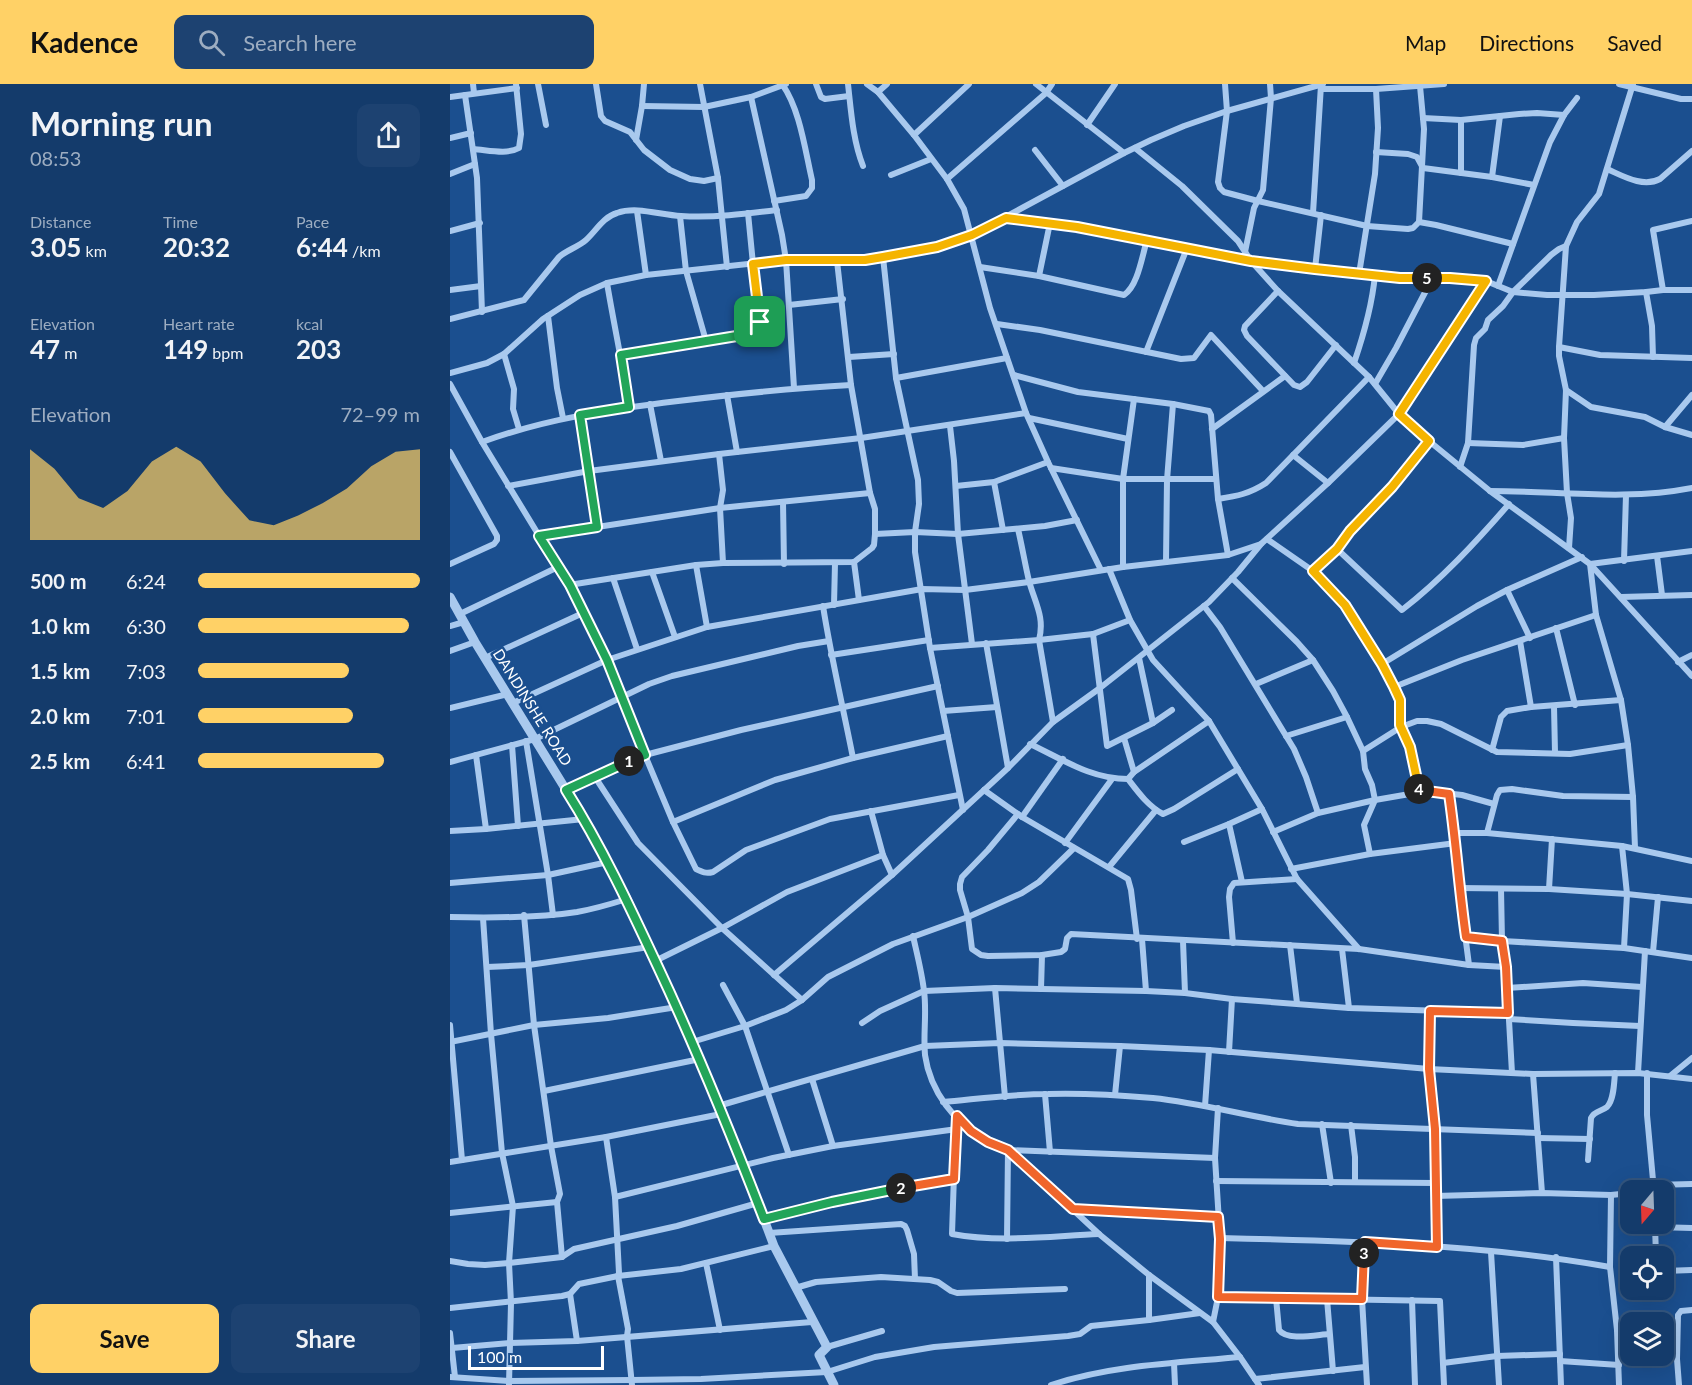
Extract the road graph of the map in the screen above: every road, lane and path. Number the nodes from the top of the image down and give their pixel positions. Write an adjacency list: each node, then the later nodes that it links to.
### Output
1 (473, 84): 25 (street)
2 (538, 84): 41 (street)
3 (596, 84): 46 (street)
4 (644, 84): 34 (street)
5 (700, 84): 35 (street)
6 (784, 84): 30 (street); 66 (street)
7 (816, 84): 28 (street)
8 (848, 84): 28 (street)
9 (867, 84): 24 (street)
10 (887, 84): 24 (street)
11 (969, 84): 44 (street)
12 (1036, 84): 26 (street)
13 (1052, 84): 26 (street)
14 (1114, 84): 42 (street)
15 (1225, 84): 36 (street)
16 (1270, 84): 31 (street)
17 (1444, 84): 22 (street)
18 (1619, 84): 20 (street)
19 (1319, 85): 23 (street); 31 (street); 71 (street)
20 (1633, 85): 33 (street); 57 (street)
21 (517, 86): 25 (street); 48 (street)
22 (1420, 86): 23 (street); 39 (street)
23 (1376, 88): 51 (street)
24 (878, 92): 44 (street)
25 (474, 93): 27 (street)
26 (1046, 93): 42 (street); 63 (street)
27 (465, 95): 29 (street); 43 (street)
28 (849, 96): 55 (street)
29 (450, 97)
30 (752, 97): 35 (street); 66 (street)
31 (1271, 98): 36 (street); 67 (street)
32 (1577, 98): 37 (street)
33 (1692, 99)
34 (642, 106): 35 (street); 46 (street)
35 (704, 107): 62 (street)
36 (1227, 111): 47 (street); 67 (street)
37 (1564, 115): 38 (street); 64 (street)
38 (1500, 116): 40 (street); 61 (street)
39 (1423, 118): 40 (street); 56 (street)
40 (1461, 120): 58 (street)
41 (546, 125)
42 (1087, 125): 52 (street)
43 (471, 134): 45 (street); 48 (street)
44 (914, 135): 53 (street)
45 (450, 138)
46 (636, 140): 62 (street)
47 (1135, 148): 52 (street); 86 (street)
48 (473, 149): 54 (street)
49 (1035, 150): 65 (street)
50 (1692, 151): 57 (street)
51 (1376, 152): 56 (street); 79 (street)
52 (1124, 153): 65 (street)
53 (931, 159): 60 (street); 63 (street)
54 (475, 164): 59 (street); 77 (street)
55 (863, 166)
56 (1423, 168): 58 (street); 76 (street)
57 (1607, 169): 84 (street)
58 (1461, 173): 61 (street)
59 (450, 174)
60 (891, 175)
61 (1492, 177): 64 (street)
62 (718, 178): 73 (street)
63 (947, 180): 81 (street)
64 (1534, 184): 83 (street)
65 (1064, 186): 74 (street)
66 (774, 201): 68 (street)
67 (1258, 201): 71 (street); 86 (street)
68 (777, 210): 70 (street); 88 (street)
69 (638, 211): 72 (street); 97 (street); 114 (street)
70 (748, 213): 73 (street); 91 (street)
71 (1317, 214): 79 (street); 94 (street)
72 (680, 216): 73 (street); 95 (street)
73 (721, 216): 92 (street)
74 (1006, 218): 78 (street); 81 (street)
75 (1692, 221): 105 (street)
76 (1419, 222): 79 (street); 83 (street)
77 (480, 223): 80 (street); 103 (street)
78 (1050, 223): 82 (street); 99 (street)
79 (1366, 226): 96 (street)
80 (450, 231)
81 (972, 235): 87 (street); 93 (street)
82 (1147, 240): 85 (street); 99 (street)
83 (1512, 244): 104 (street)
84 (1566, 246): 109 (street); 111 (street)
85 (1186, 248): 90 (street); 121 (street)
86 (1245, 252): 90 (street)
87 (883, 257): 89 (street); 123 (street)
88 (786, 260): 89 (street); 91 (street); 113 (street)
89 (837, 261): 112 (street)
90 (1251, 261): 94 (street); 108 (street)
91 (753, 264): 92 (street); 118 (street)
92 (727, 267): 95 (street)
93 (980, 267): 99 (street); 117 (street)
94 (1315, 269): 96 (street)
95 (686, 271): 97 (street); 118 (street)
96 (1359, 274): 98 (street)
97 (646, 275): 102 (street)
98 (1376, 275): 100 (street); 129 (street)
99 (1039, 276)
100 (1432, 279): 101 (street); 136 (street)
101 (1486, 281): 104 (street); 147 (street)
102 (607, 283): 115 (street); 124 (street)
103 (481, 286): 107 (street); 114 (street)
104 (1498, 286): 109 (street)
105 (1663, 290): 106 (street); 110 (street)
106 (1692, 290)
107 (450, 291)
108 (1278, 291): 119 (street); 132 (street)
109 (1513, 292): 111 (street); 162 (street)
110 (1646, 292): 111 (street); 126 (street)
111 (1562, 295): 120 (street)
112 (843, 299): 113 (street); 125 (street)
113 (789, 305): 138 (street)
114 (482, 312): 116 (street)
115 (548, 316): 122 (street); 150 (street)
116 (450, 319)
117 (997, 324): 121 (street); 127 (street)
118 (706, 341): 124 (street)
119 (1336, 345): 129 (street); 132 (street)
120 (1559, 346): 126 (street); 139 (street)
121 (1146, 352): 140 (street)
122 (504, 354): 130 (street); 153 (street)
123 (894, 354): 125 (street); 134 (street)
124 (621, 355): 146 (street)
125 (849, 357): 137 (street)
126 (1653, 357): 128 (street)
127 (1007, 358): 131 (street); 134 (street)
128 (1692, 358)
129 (1354, 363): 133 (street)
130 (450, 373)
131 (1014, 375): 143 (street); 149 (street)
132 (1285, 376): 140 (street)
133 (1369, 377): 136 (street); 166 (street)
134 (896, 378): 155 (street)
135 (450, 384): 161 (street)
136 (1375, 384): 147 (street)
137 (851, 385): 138 (street); 157 (street)
138 (794, 388): 142 (street)
139 (1566, 390): 152 (street); 158 (street)
140 (1263, 391): 154 (street)
141 (1692, 394): 152 (street)
142 (727, 395): 145 (street); 164 (street)
143 (1134, 399): 144 (street); 159 (street)
144 (1173, 404): 154 (street); 173 (street)
145 (650, 405): 146 (street); 167 (street)
146 (629, 407): 148 (street)
147 (1399, 414): 160 (street); 175 (street)
148 (580, 415): 150 (street); 170 (street)
149 (1028, 415): 151 (street); 159 (street); 168 (street)
150 (564, 418): 153 (street)
151 (950, 426): 155 (street); 177 (street)
152 (1665, 427): 156 (street)
153 (519, 429): 161 (street)
154 (1212, 429): 172 (street)
155 (907, 431): 157 (street); 191 (street)
156 (1692, 435)
157 (861, 438): 164 (street); 180 (street)
158 (1564, 438): 162 (street); 181 (street)
159 (1128, 439): 171 (street)
160 (1429, 441): 169 (street); 197 (street)
161 (482, 442): 176 (street)
162 (1468, 443): 169 (street)
163 (450, 452): 207 (street)
164 (737, 452): 165 (street)
165 (719, 454): 167 (street); 186 (street)
166 (1293, 455): 175 (street); 183 (street)
167 (661, 461): 170 (street)
168 (1049, 465): 171 (street); 174 (street); 187 (street)
169 (1460, 467): 179 (street)
170 (589, 471): 176 (street); 188 (street)
171 (1123, 479): 173 (street); 212 (street)
172 (1216, 479): 173 (street); 183 (street)
173 (1167, 480): 204 (street)
174 (994, 482): 177 (street); 190 (street)
175 (1328, 483): 195 (street)
176 (508, 486): 194 (street)
177 (956, 486): 193 (street)
178 (1692, 488): 182 (street)
179 (1490, 491): 181 (street); 185 (street)
180 (870, 493): 184 (street); 192 (street)
181 (1567, 493): 182 (street); 196 (street)
182 (1626, 495): 202 (street)
183 (1218, 499): 199 (street)
184 (783, 502): 186 (street); 208 (street)
185 (1509, 504): 196 (street); 197 (street)
186 (720, 508): 188 (street); 205 (street)
187 (1077, 520): 189 (street); 214 (street)
188 (597, 527): 194 (street)
189 (1018, 529): 190 (street); 219 (street)
190 (1003, 530): 193 (street)
191 (915, 532): 192 (street); 193 (street); 221 (street)
192 (875, 534): 203 (street)
193 (958, 534): 222 (street)
194 (539, 536): 211 (street)
195 (1264, 541): 199 (street); 215 (street); 218 (street)
196 (1569, 548): 201 (street)
197 (1337, 549): 215 (street)
198 (1692, 552): 200 (street)
199 (1228, 555): 204 (street)
200 (1657, 556): 202 (street); 224 (street)
201 (1582, 557): 209 (street); 223 (street)
202 (1624, 561): 209 (street)
203 (855, 562): 206 (street); 228 (street)
204 (1166, 562): 212 (street)
205 (723, 563): 208 (street); 210 (street)
206 (835, 563): 208 (street); 229 (street)
207 (450, 564)
208 (784, 564)
209 (1590, 564): 227 (street); 233 (street)
210 (696, 565): 216 (street); 237 (street)
211 (558, 567): 220 (street); 234 (street)
212 (1123, 567): 213 (street)
213 (1109, 569): 214 (street); 235 (street)
214 (1101, 570): 219 (street)
215 (1313, 571): 260 (street)
216 (652, 572): 217 (street); 240 (street)
217 (614, 578): 220 (street); 250 (street)
218 (1232, 578): 231 (street); 258 (street)
219 (1029, 582): 222 (street); 243 (street)
220 (570, 585): 232 (street)
221 (922, 590): 222 (street); 228 (street); 242 (street)
222 (965, 590): 248 (street)
223 (1507, 590): 241 (street); 260 (street)
224 (1662, 595): 225 (street); 227 (street)
225 (1692, 595)
226 (450, 597): 234 (street, DANDINSHE ROAD)
227 (1621, 597): 259 (street)
228 (859, 600): 229 (street)
229 (834, 605): 230 (street)
230 (823, 606): 237 (street); 244 (street)
231 (1204, 606): 252 (street); 262 (street)
232 (583, 613): 255 (street); 257 (street)
233 (1596, 615): 238 (street); 268 (street)
234 (462, 618): 236 (street); 246 (street, DANDINSHE ROAD)
235 (1130, 620): 239 (street); 252 (street)
236 (450, 626)
237 (706, 627): 240 (street)
238 (1557, 628): 241 (street); 269 (street)
239 (1093, 634): 243 (street); 265 (street)
240 (675, 637): 250 (street)
241 (1530, 638): 245 (street)
242 (929, 640): 249 (street); 253 (street)
243 (1039, 640): 247 (street); 279 (street)
244 (829, 641): 253 (street); 266 (street)
245 (1520, 641): 264 (street); 272 (street)
246 (475, 642): 251 (street); 255 (street, DANDINSHE ROAD)
247 (986, 643): 248 (street); 274 (street)
248 (972, 644): 249 (street)
249 (930, 648): 263 (street)
250 (637, 649): 257 (street)
251 (450, 651)
252 (1148, 651): 256 (street); 278 (street)
253 (831, 655): 271 (street)
254 (1692, 655): 259 (street)
255 (485, 658): 267 (street, DANDINSHE ROAD)
256 (1139, 658): 265 (street); 280 (street)
257 (607, 660): 266 (street); 267 (street)
258 (1313, 660): 262 (street); 277 (street)
259 (1678, 662): 261 (street)
260 (1382, 664): 264 (street)
261 (1692, 676)
262 (1256, 684): 283 (street)
263 (938, 686): 271 (street); 276 (street)
264 (1394, 687): 281 (street)
265 (1100, 688): 279 (street); 284 (street)
266 (621, 698): 285 (street); 293 (street)
267 (510, 699): 273 (street); 285 (street, DANDINSHE ROAD)
268 (1621, 700): 269 (street); 288 (street)
269 (1575, 705): 270 (street)
270 (1554, 706): 272 (street); 291 (street)
271 (843, 707): 293 (street); 294 (street)
272 (1531, 707): 289 (street)
273 (450, 708)
274 (997, 708): 276 (street); 297 (street)
275 (1172, 710): 280 (street)
276 (943, 711): 282 (street)
277 (1347, 717): 283 (street); 290 (street)
278 (1209, 721): 298 (street); 299 (street)
279 (1053, 722): 286 (street)
280 (1153, 723): 284 (street)
281 (1401, 727): 289 (street); 290 (street); 305 (street)
282 (948, 736): 294 (street); 307 (street)
283 (1286, 736): 315 (street)
284 (1124, 738): 299 (street)
285 (530, 740): 287 (street); 303 (street, DANDINSHE ROAD); 319 (street)
286 (1030, 744): 295 (street); 297 (street)
287 (512, 745): 292 (street); 321 (street)
288 (1628, 745): 291 (street); 308 (street)
289 (1492, 750): 291 (street)
290 (1363, 751): 309 (street)
291 (1555, 753)
292 (476, 755): 296 (street); 322 (street)
293 (645, 755): 300 (street); 318 (street)
294 (853, 758): 318 (street)
295 (1063, 759): 301 (street); 316 (street)
296 (450, 762)
297 (1008, 768): 304 (street)
298 (1238, 769): 311 (street); 313 (street)
299 (1134, 772): 302 (street)
300 (595, 777): 303 (street); 357 (street)
301 (1112, 779): 302 (street); 329 (street)
302 (1128, 779): 313 (street)
303 (566, 790): 317 (street, DANDINSHE ROAD)
304 (984, 790): 312 (street); 316 (street)
305 (1420, 792): 306 (street); 309 (street)
306 (1449, 794): 310 (street); 325 (street)
307 (959, 795): 312 (street); 314 (street)
308 (1633, 797): 310 (street); 333 (street)
309 (1375, 800): 315 (street); 334 (street)
310 (1494, 804): 326 (street)
311 (1262, 808): 320 (street); 324 (street)
312 (963, 810): 341 (street)
313 (1156, 810): 338 (street)
314 (870, 811): 318 (street); 335 (street)
315 (1318, 813): 324 (street)
316 (1020, 815): 329 (street); 355 (street)
317 (584, 819): 319 (street); 337 (street, DANDINSHE ROAD)
318 (673, 822)
319 (539, 824): 321 (street); 340 (street)
320 (1229, 824): 328 (street); 343 (street)
321 (519, 826): 322 (street)
322 (486, 829): 323 (street)
323 (450, 831)
324 (1273, 832): 339 (street)
325 (1455, 833): 326 (street); 330 (street)
326 (1487, 833): 327 (street)
327 (1552, 839): 331 (street); 347 (street)
328 (1184, 842)
329 (1065, 843): 332 (street)
330 (1456, 843): 334 (street); 345 (street)
331 (1622, 846): 333 (street); 348 (street)
332 (1074, 848): 338 (street); 355 (street)
333 (1635, 848): 336 (street)
334 (1370, 854): 339 (street)
335 (883, 855): 341 (street); 357 (street)
336 (1692, 861)
337 (608, 862): 340 (street); 350 (street, DANDINSHE ROAD)
338 (1109, 867): 360 (street)
339 (1291, 869): 342 (street)
340 (548, 875): 344 (street); 353 (street)
341 (892, 875): 378 (street)
342 (1297, 879): 343 (street); 368 (street)
343 (1242, 882): 363 (street)
344 (450, 884)
345 (1459, 888): 346 (street); 359 (street)
346 (1501, 889): 347 (street); 362 (street)
347 (1550, 890): 348 (street)
348 (1627, 894): 349 (street); 367 (street)
349 (1658, 897): 351 (street); 370 (street)
350 (627, 899): 353 (street); 365 (street, DANDINSHE ROAD)
351 (1692, 901)
352 (524, 915): 353 (street); 356 (street); 374 (street)
353 (553, 915)
354 (450, 917): 356 (street)
355 (968, 917): 358 (street); 371 (street)
356 (483, 918): 377 (street)
357 (722, 927): 373 (street); 378 (street)
358 (913, 936): 384 (street); 388 (street)
359 (1466, 937): 362 (street); 375 (street)
360 (1140, 939): 361 (street); 371 (street); 385 (street)
361 (1183, 941): 363 (street); 386 (street)
362 (1502, 941): 367 (street); 376 (street)
363 (1233, 943): 364 (street)
364 (1290, 945): 366 (street); 389 (street)
365 (649, 947): 373 (street, DANDINSHE ROAD); 374 (street)
366 (1342, 948): 368 (street); 391 (street)
367 (1624, 948): 369 (street)
368 (1359, 949): 375 (street)
369 (1645, 951): 370 (street); 380 (street)
370 (1653, 951): 372 (street)
371 (1042, 955): 383 (street)
372 (1692, 958)
373 (656, 961): 390 (street, DANDINSHE ROAD)
374 (529, 965): 377 (street); 396 (street)
375 (1469, 965): 376 (street)
376 (1506, 967): 382 (street)
377 (487, 968): 399 (street)
378 (774, 975): 388 (street)
379 (723, 985): 397 (street)
380 (1642, 987): 382 (street); 398 (street)
381 (995, 988): 383 (street); 384 (street); 402 (street)
382 (1507, 988): 393 (street)
383 (1041, 989): 385 (street)
384 (924, 991): 394 (street); 403 (street)
385 (1146, 991): 386 (street)
386 (1185, 993): 387 (street)
387 (1232, 999): 389 (street); 406 (street)
388 (802, 1000): 397 (street)
389 (1298, 1003): 391 (street)
390 (677, 1007): 396 (street); 401 (street, DANDINSHE ROAD)
391 (1349, 1008): 392 (street)
392 (1430, 1011): 393 (street); 409 (street)
393 (1508, 1016): 398 (street); 410 (street)
394 (862, 1023)
395 (450, 1025): 400 (street)
396 (534, 1025): 399 (street); 418 (street)
397 (745, 1026): 401 (street); 419 (street)
398 (1640, 1026): 412 (street)
399 (491, 1034): 400 (street); 439 (street)
400 (451, 1042): 442 (street)
401 (692, 1042): 407 (street, DANDINSHE ROAD)
402 (1000, 1043): 403 (street); 404 (street); 422 (street)
403 (925, 1046): 416 (street); 423 (street)
404 (1120, 1046): 405 (street); 421 (street)
405 (1209, 1050): 406 (street); 424 (street)
406 (1229, 1052): 409 (street)
407 (700, 1059): 418 (street); 426 (street, DANDINSHE ROAD)
408 (1692, 1059): 415 (street)
409 (1429, 1069): 410 (street); 431 (street)
410 (1512, 1072): 414 (street)
411 (1615, 1073): 412 (street); 414 (street); 434 (street)
412 (1638, 1073): 413 (street)
413 (1647, 1073): 415 (street); 447 (street)
414 (1533, 1074): 432 (street)
415 (1670, 1076): 417 (street)
416 (812, 1079): 419 (street); 436 (street)
417 (1692, 1079)
418 (544, 1091): 435 (street)
419 (766, 1091): 426 (street); 440 (street)
420 (1046, 1094): 421 (street); 422 (street); 438 (street)
421 (1115, 1095): 424 (street)
422 (1005, 1096): 423 (street)
423 (942, 1102): 427 (street)
424 (1205, 1106): 425 (street)
425 (1218, 1108): 428 (street); 441 (street)
426 (720, 1110): 433 (street); 445 (street, DANDINSHE ROAD)
427 (957, 1116): 430 (street); 437 (street)
428 (1322, 1124): 429 (street); 450 (street)
429 (1351, 1125): 431 (street); 449 (street)
430 (957, 1129): 436 (street); 446 (street)
431 (1435, 1129): 432 (street); 451 (street)
432 (1538, 1136): 434 (street); 454 (street)
433 (606, 1137): 435 (street); 458 (street)
434 (1590, 1139): 443 (street)
435 (551, 1146): 439 (street); 459 (street)
436 (832, 1146): 440 (street)
437 (1008, 1150): 438 (street); 462 (street); 471 (street)
438 (1050, 1152): 441 (street)
439 (502, 1153): 442 (street); 461 (street)
440 (789, 1155): 445 (street)
441 (1215, 1158): 448 (street)
442 (462, 1160): 444 (street)
443 (1588, 1160)
444 (450, 1162)
445 (744, 1166): 458 (street); 460 (street, DANDINSHE ROAD)
446 (954, 1179): 465 (street); 471 (street)
447 (1653, 1180)
448 (1216, 1181): 450 (street); 464 (street)
449 (1354, 1182): 450 (street); 451 (street)
450 (1331, 1183)
451 (1435, 1183): 457 (street)
452 (1692, 1184): 453 (street)
453 (1674, 1186)
454 (1542, 1193): 456 (street); 457 (street)
455 (1620, 1194): 456 (street)
456 (1611, 1195): 482 (street)
457 (1435, 1196): 475 (street)
458 (615, 1197): 470 (street)
459 (557, 1202): 461 (street); 477 (street)
460 (758, 1203): 465 (street, DANDINSHE ROAD); 470 (street)
461 (513, 1206): 463 (street); 480 (street)
462 (1073, 1209): 464 (street); 469 (street)
463 (450, 1213)
464 (1218, 1217): 472 (street)
465 (764, 1219): 468 (street, DANDINSHE ROAD)
466 (1674, 1227): 467 (street)
467 (1692, 1228)
468 (769, 1233): 474 (street, DANDINSHE ROAD); 487 (street)
469 (1099, 1234): 471 (street); 485 (street)
470 (616, 1239): 477 (street); 486 (street)
471 (1006, 1239)
472 (1220, 1239): 473 (street); 491 (street)
473 (1365, 1242): 475 (street); 494 (street)
474 (774, 1246): 481 (street); 488 (street, DANDINSHE ROAD)
475 (1437, 1247): 476 (street)
476 (1491, 1252): 478 (street); 515 (street)
477 (562, 1257): 480 (street)
478 (1556, 1257): 482 (street); 517 (street)
479 (450, 1261): 480 (street)
480 (509, 1263): 496 (street)
481 (706, 1263): 486 (street); 503 (street)
482 (1610, 1267): 504 (street)
483 (1692, 1270): 484 (street)
484 (1674, 1271)
485 (1149, 1275): 499 (street); 500 (street)
486 (618, 1276): 490 (street); 510 (street)
487 (915, 1280): 488 (street); 489 (street)
488 (795, 1288): 501 (street, DANDINSHE ROAD)
489 (1065, 1288)
490 (570, 1294): 496 (street); 511 (street)
491 (1218, 1297): 492 (street); 502 (street)
492 (1276, 1298): 493 (street); 509 (street)
493 (1327, 1299): 494 (street); 509 (street)
494 (1362, 1299): 495 (street); 521 (street)
495 (1412, 1300): 518 (street); 532 (street)
496 (511, 1302): 497 (street); 512 (street)
497 (450, 1308)
498 (1692, 1310): 507 (street)
499 (1200, 1313): 500 (street); 502 (street)
500 (1149, 1320): 523 (street)
501 (812, 1322): 503 (street); 513 (street, DANDINSHE ROAD)
502 (1213, 1322): 516 (street)
503 (720, 1330): 510 (street)
504 (1617, 1330): 520 (street)
505 (882, 1331): 513 (street)
506 (1674, 1331): 507 (street)
507 (1677, 1331): 537 (street)
508 (450, 1333): 514 (street)
509 (1329, 1334): 522 (street)
510 (627, 1336): 511 (street); 525 (street)
511 (577, 1341): 512 (street)
512 (510, 1343): 514 (street); 527 (street)
513 (827, 1347): 523 (street)
514 (452, 1348): 524 (street)
515 (1497, 1356): 517 (street); 518 (street); 534 (street)
516 (1240, 1357): 519 (street); 526 (street)
517 (1560, 1358): 520 (street); 535 (street)
518 (1443, 1363): 533 (street)
519 (1174, 1364): 529 (street); 530 (street)
520 (1619, 1365): 536 (street)
521 (1365, 1367): 522 (street); 531 (street)
522 (1333, 1371): 526 (street)
523 (827, 1372): 525 (street); 528 (street)
524 (453, 1377): 527 (street)
525 (632, 1382): 527 (street)
526 (1257, 1382)
527 (509, 1383)
528 (834, 1385)
529 (1054, 1385)
530 (1174, 1385)
531 (1367, 1385)
532 (1415, 1385)
533 (1444, 1385)
534 (1499, 1385)
535 (1561, 1385)
536 (1619, 1385)
537 (1679, 1385)

